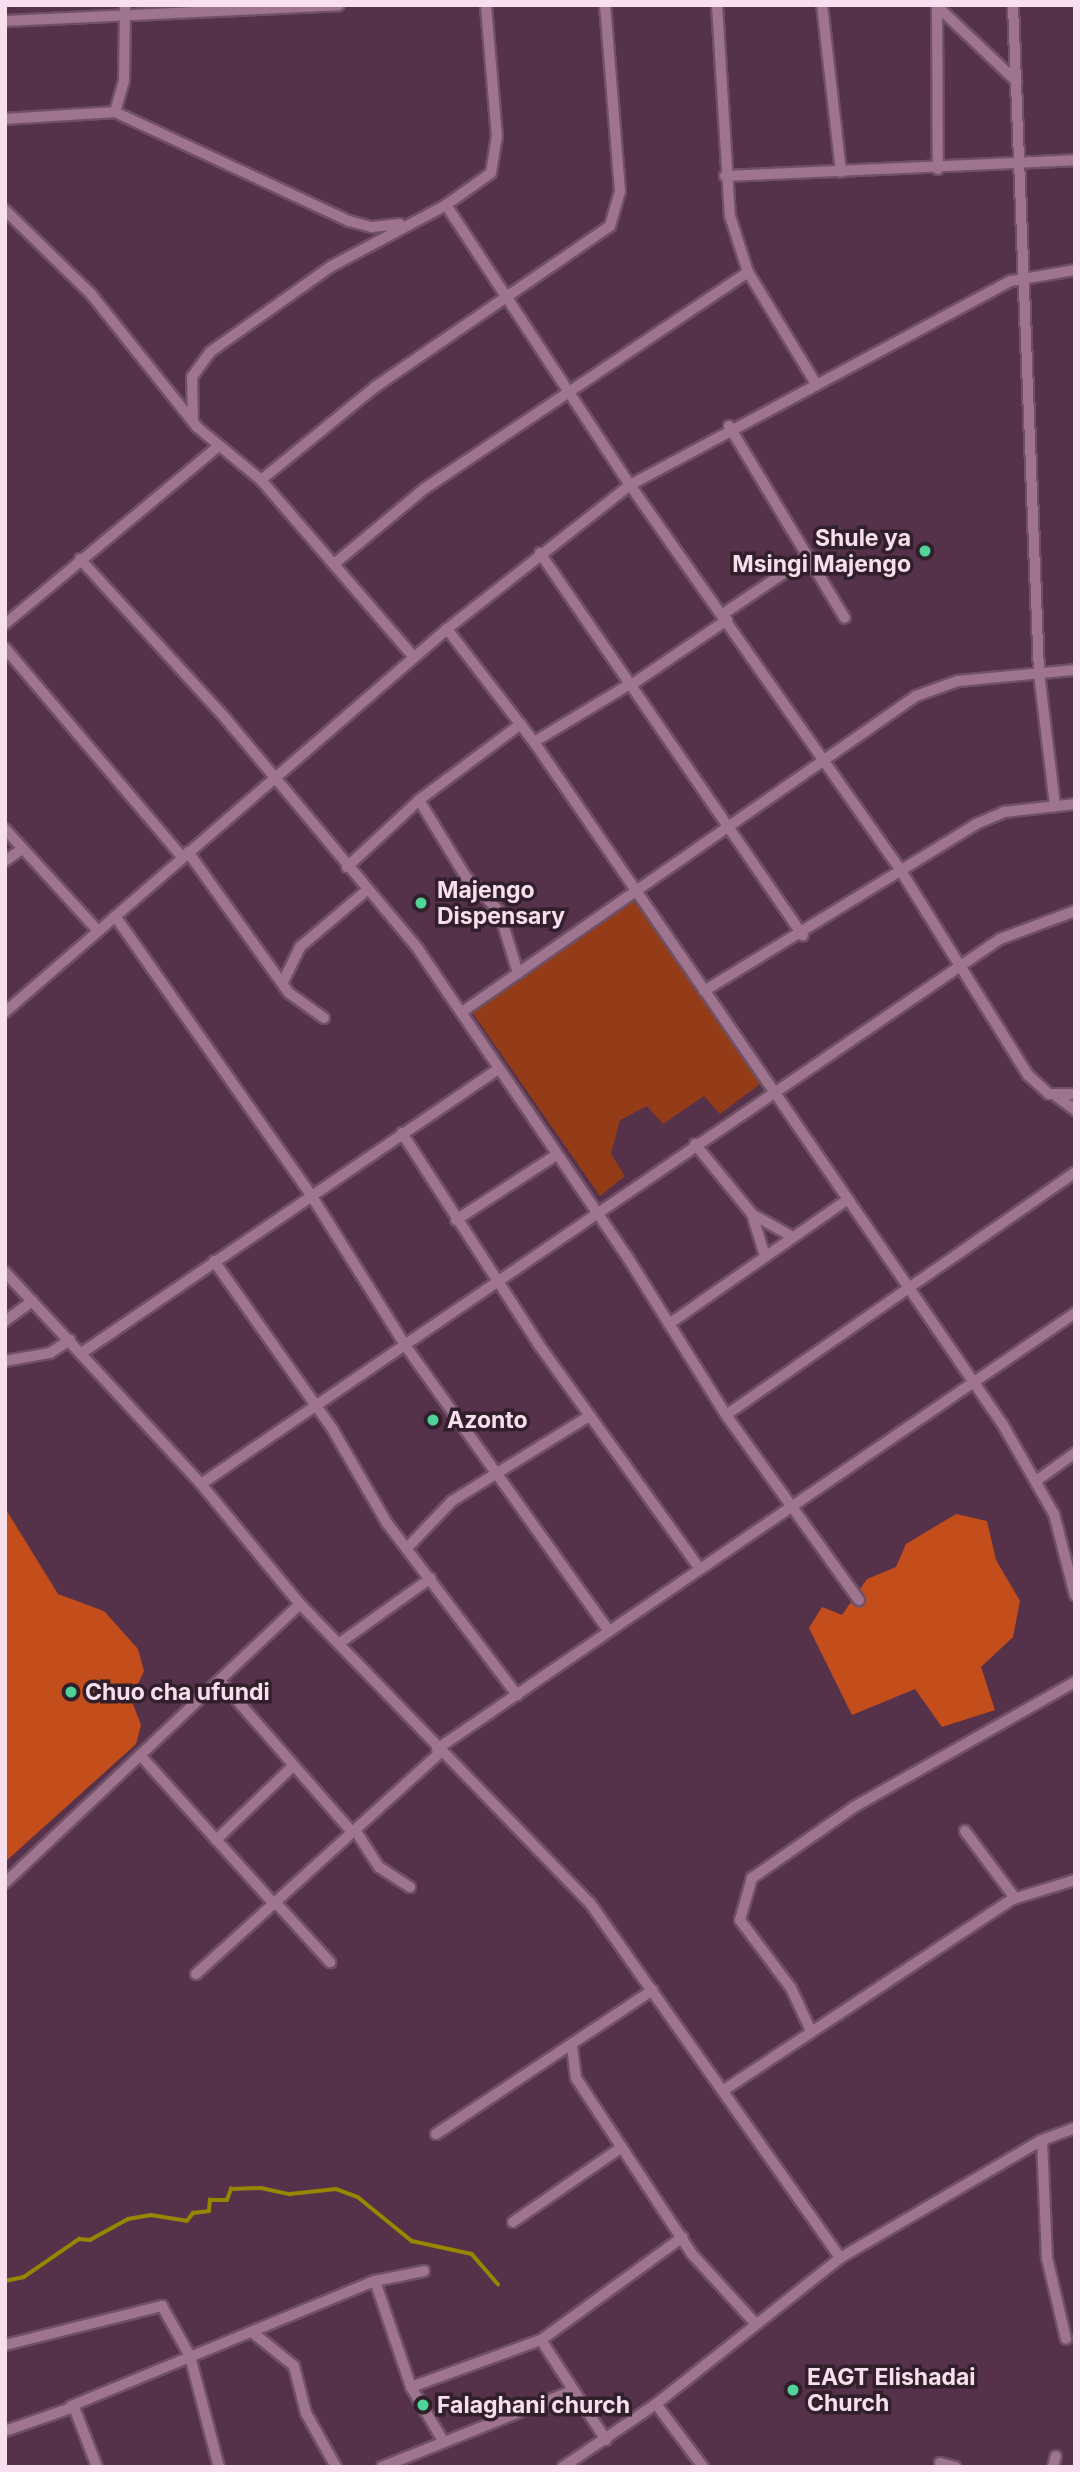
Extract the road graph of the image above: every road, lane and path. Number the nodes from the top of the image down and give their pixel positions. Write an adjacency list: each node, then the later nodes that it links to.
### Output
1 (339, 5): 8 (street)
2 (486, 5): 18 (street)
3 (604, 5): 24 (street)
4 (717, 5): 17 (street)
5 (822, 5): 16 (street)
6 (937, 5): 10 (street); 15 (street)
7 (1013, 5): 10 (street)
8 (125, 9): 9 (street); 11 (street)
9 (5, 21)
10 (1016, 81): 14 (street)
11 (115, 112): 12 (street); 20 (street)
12 (5, 119)
13 (1075, 160): 14 (street)
14 (1019, 161): 15 (street); 23 (street)
15 (937, 169): 16 (street)
16 (841, 172): 17 (street)
17 (725, 176): 22 (street)
18 (446, 205): 20 (street); 24 (street)
19 (5, 210): 27 (street)
20 (402, 224): 27 (street)
21 (1075, 270): 23 (street)
22 (748, 272): 25 (street); 26 (street)
23 (1026, 276): 25 (street); 43 (street)
24 (506, 292): 26 (street); 30 (street)
25 (815, 382): 28 (street)
26 (569, 391): 31 (street); 35 (street)
27 (193, 420): 29 (street)
28 (729, 426): 31 (street); 33 (street)
29 (219, 446): 30 (street); 34 (street)
30 (261, 480): 35 (street)
31 (630, 485): 32 (street); 36 (street)
32 (540, 554): 39 (street); 44 (street)
33 (809, 556): 36 (street); 37 (street)
34 (80, 559): 38 (street); 48 (street)
35 (334, 564): 41 (street)
36 (725, 617): 44 (street); 47 (street)
37 (845, 618)
38 (5, 624)
39 (447, 629): 41 (street); 45 (street)
40 (5, 648): 55 (street)
41 (414, 657): 48 (street)
42 (1075, 670): 43 (street)
43 (1039, 673): 47 (street); 51 (street)
44 (630, 685): 46 (street); 52 (street)
45 (521, 724): 46 (street); 49 (street)
46 (534, 742): 60 (street)
47 (823, 762): 52 (street); 58 (street)
48 (272, 780): 55 (street); 57 (street)
49 (419, 800): 57 (street); 66 (street)
50 (1075, 804): 51 (street)
51 (1055, 806): 58 (street)
52 (731, 826): 60 (street); 64 (street)
53 (5, 829): 54 (street)
54 (22, 849): 56 (street); 63 (street)
55 (185, 854): 62 (street); 67 (street)
56 (5, 861)
57 (347, 867): 59 (street)
58 (901, 871): 64 (street); 65 (street)
59 (366, 890): 67 (street); 70 (street)
60 (636, 890): 66 (street); 68 (street)
61 (1075, 911): 65 (street)
62 (115, 916): 63 (street); 81 (street)
63 (98, 931): 69 (street)
64 (803, 935): 68 (street)
65 (962, 967): 73 (street); 75 (street)
66 (518, 973): 70 (street)
67 (283, 982): 71 (street)
68 (704, 991): 73 (street)
69 (5, 1012)
70 (462, 1012): 72 (street)
71 (324, 1018)
72 (497, 1070): 77 (street); 79 (street)
73 (770, 1094): 78 (street); 82 (street)
74 (1075, 1094): 75 (street)
75 (1056, 1096): 76 (street)
76 (1075, 1110)
77 (402, 1133): 81 (street); 85 (street)
78 (695, 1144): 83 (street); 84 (street)
79 (556, 1155): 84 (street); 85 (street)
80 (1075, 1172): 91 (street)
81 (311, 1195): 88 (street); 97 (street)
82 (845, 1201): 86 (street); 91 (street)
83 (752, 1214): 86 (street); 87 (street)
84 (596, 1215): 90 (street); 95 (street)
85 (456, 1220): 90 (street)
86 (791, 1236): 87 (street)
87 (764, 1253): 95 (street)
88 (214, 1261): 98 (street); 101 (street)
89 (5, 1272): 92 (street)
90 (498, 1283): 97 (street); 103 (street)
91 (910, 1291): 100 (street); 102 (street)
92 (33, 1301): 94 (street); 96 (street)
93 (1075, 1313): 100 (street)
94 (5, 1321)
95 (669, 1324): 102 (street)
96 (70, 1340): 98 (street); 99 (street)
97 (407, 1348): 101 (street); 105 (street)
98 (83, 1352): 107 (street)
99 (5, 1361)
100 (973, 1382): 106 (street); 108 (street)
101 (316, 1409): 107 (street); 109 (street)
102 (726, 1415): 108 (street)
103 (589, 1416): 105 (street); 110 (street)
104 (1075, 1453): 106 (street)
105 (496, 1473): 109 (street); 115 (street)
106 (1036, 1481): 112 (street)
107 (201, 1484): 114 (street)
108 (789, 1507): 110 (street); 113 (street)
109 (407, 1548): 111 (street)
110 (700, 1569): 115 (street)
111 (431, 1578): 116 (street); 119 (street)
112 (1075, 1595)
113 (859, 1600)
114 (300, 1604): 116 (street); 118 (street)
115 (607, 1630): 119 (street)
116 (341, 1642): 120 (street)
117 (1075, 1682): 134 (street)
118 (222, 1683): 121 (street); 122 (street)
119 (517, 1695): 120 (street)
120 (439, 1751): 123 (street); 133 (street)
121 (141, 1755): 125 (street); 127 (street)
122 (293, 1766): 123 (street); 125 (street)
123 (354, 1831): 128 (street); 130 (street)
124 (965, 1831): 129 (street)
125 (216, 1840): 130 (street)
126 (1075, 1880): 129 (street)
127 (5, 1883)
128 (410, 1886)
129 (1015, 1898): 134 (street)
130 (276, 1905): 131 (street); 132 (street)
131 (330, 1962)
132 (196, 1975)
133 (653, 1990): 135 (street); 136 (street)
134 (810, 2029): 136 (street)
135 (572, 2046): 138 (street); 140 (street)
136 (724, 2090): 143 (street)
137 (1075, 2128): 139 (street)
138 (436, 2134)
139 (1042, 2140): 143 (street); 148 (street)
140 (622, 2147): 141 (street); 142 (street)
141 (513, 2222)
142 (683, 2237): 146 (street); 149 (street)
143 (840, 2258): 146 (street)
144 (424, 2271): 145 (street)
145 (375, 2281): 147 (street); 152 (street)
146 (755, 2323): 154 (street)
147 (252, 2332): 151 (street); 162 (street)
148 (1066, 2339)
149 (541, 2340): 152 (street); 153 (street)
150 (5, 2345): 151 (street)
151 (190, 2356): 155 (street); 161 (street)
152 (411, 2387): 157 (street)
153 (572, 2391): 157 (street); 158 (street)
154 (656, 2404): 158 (street); 165 (street)
155 (71, 2406): 156 (street); 160 (street)
156 (5, 2431)
157 (442, 2439): 163 (street)
158 (606, 2441): 164 (street)
159 (940, 2463): 166 (street)
160 (97, 2467)
161 (219, 2467)
162 (336, 2467)
163 (382, 2467)
164 (563, 2467)
165 (703, 2467)
166 (955, 2467)

